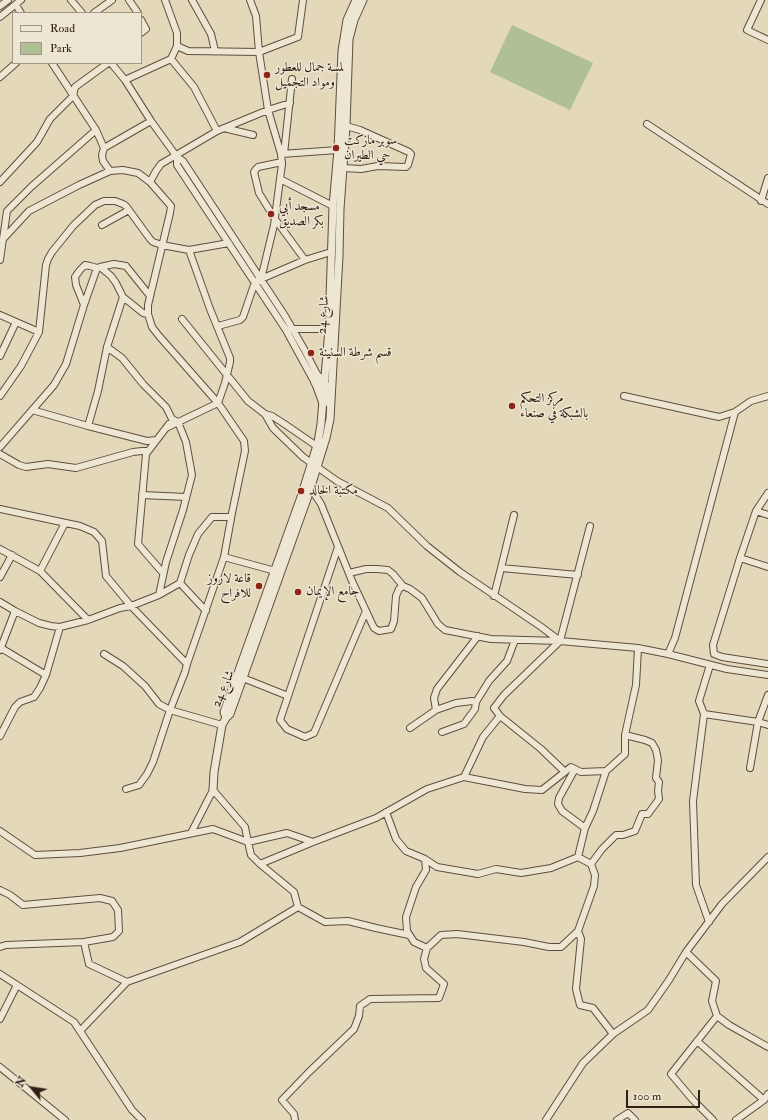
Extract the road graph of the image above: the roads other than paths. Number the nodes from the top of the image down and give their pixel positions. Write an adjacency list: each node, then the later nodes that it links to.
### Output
1 (8, 0): 14 (street)
2 (21, 0): 13 (street)
3 (71, 0): 16 (street)
4 (112, 0): 17 (street)
5 (129, 0): 18 (street)
6 (165, 0): 23 (street)
7 (192, 0): 24 (street)
8 (250, 0): 25 (street)
9 (303, 0): 25 (street)
10 (356, 0): 45 (street, شارع 24)
11 (363, 0): 39 (street, شارع 24)
12 (761, 0): 22 (street)
13 (16, 5): 15 (street); 19 (street)
14 (0, 6)
15 (20, 12)
16 (81, 12)
17 (95, 12)
18 (137, 12)
19 (0, 17)
20 (142, 22): 21 (street)
21 (142, 32)
22 (768, 40)
23 (177, 46): 24 (street); 26 (street)
24 (216, 50): 25 (street)
25 (259, 52): 36 (street)
26 (171, 59): 33 (street); 42 (street)
27 (15, 64): 31 (street)
28 (53, 64): 34 (street)
29 (108, 64): 34 (street)
30 (110, 64): 33 (street)
31 (0, 77)
32 (292, 79): 35 (street)
33 (125, 80): 37 (street)
34 (73, 96): 41 (street); 53 (street)
35 (290, 103): 36 (street); 46 (street)
36 (268, 110): 40 (street); 46 (street)
37 (151, 121): 44 (street); 47 (street)
38 (647, 124): 55 (street)
39 (346, 126): 49 (street, شارع 24); 49 (street)
40 (224, 128): 42 (street); 43 (street)
41 (96, 130): 44 (street); 61 (street)
42 (217, 131): 47 (street)
43 (253, 135)
44 (104, 148): 50 (street)
45 (338, 150): 46 (street); 57 (street, شارع 24)
46 (283, 154): 48 (street)
47 (176, 156): 54 (street); 62 (street); 69 (street)
48 (282, 162): 52 (street); 59 (street)
49 (343, 168): 85 (street, شارع 24)
50 (110, 171): 54 (street); 61 (street)
51 (768, 178): 55 (street)
52 (280, 179): 57 (street); 59 (street)
53 (0, 182)
54 (150, 182): 63 (street)
55 (761, 201): 56 (street)
56 (768, 204)
57 (333, 206): 65 (street, شارع 24)
58 (129, 210): 60 (street); 63 (street); 81 (street)
59 (275, 219): 67 (street); 69 (street)
60 (102, 225)
61 (4, 238): 66 (street)
62 (229, 243): 64 (street); 70 (street)
63 (162, 245): 64 (street); 71 (street)
64 (189, 250): 78 (street)
65 (331, 252): 67 (street); 79 (street, شارع 24)
66 (0, 260)
67 (305, 260): 69 (street)
68 (98, 268): 71 (street); 72 (street); 73 (street); 73 (street)
69 (261, 279): 70 (street); 80 (street)
70 (256, 282): 78 (street); 80 (street)
71 (150, 296): 74 (street)
72 (123, 297): 74 (street); 82 (street)
73 (84, 305): 93 (street)
74 (148, 314): 90 (street)
75 (0, 315): 77 (street)
76 (182, 319): 84 (street)
77 (16, 322): 81 (street); 83 (street)
78 (218, 326): 84 (street)
79 (329, 329): 80 (street); 85 (street, شارع 24)
80 (290, 330): 85 (street)
81 (38, 332): 87 (street)
82 (106, 348): 96 (street); 98 (street)
83 (0, 356)
84 (227, 376): 90 (street); 95 (street)
85 (319, 377): 86 (street, شارع 24); 91 (street); 92 (street, شارع 24)
86 (324, 388): 91 (street, شارع 24); 92 (street)
87 (0, 396)
88 (624, 396): 94 (street)
89 (768, 396): 94 (street)
90 (218, 402): 97 (street); 114 (street)
91 (322, 402): 102 (street, شارع 24)
92 (330, 408): 102 (street, شارع 24)
93 (32, 410): 98 (street); 101 (street)
94 (735, 412): 147 (street)
95 (265, 414): 102 (street); 105 (street)
96 (172, 418): 97 (street); 99 (street)
97 (178, 422): 99 (street); 109 (street)
98 (88, 426): 100 (street)
99 (168, 427): 100 (street)
100 (156, 440): 103 (street)
101 (0, 447)
102 (320, 448): 105 (street, شارع 24)
103 (147, 452): 104 (street); 108 (street)
104 (0, 454)
105 (314, 465): 106 (street, شارع 24); 133 (street)
106 (308, 486): 117 (street); 125 (street, شارع 24)
107 (768, 493): 111 (street)
108 (142, 495): 109 (street); 126 (street)
109 (186, 497): 126 (street)
110 (0, 509): 115 (street)
111 (756, 511): 113 (street); 121 (street)
112 (514, 515): 123 (street)
113 (768, 515)
114 (231, 518): 120 (street); 130 (street)
115 (65, 523): 124 (street); 135 (street)
116 (590, 526): 128 (street)
117 (338, 547): 127 (street); 155 (street)
118 (0, 549): 119 (street)
119 (12, 555): 124 (street); 129 (street)
120 (224, 557): 125 (street); 137 (street)
121 (740, 558): 122 (street); 149 (street)
122 (768, 567)
123 (501, 568): 128 (street); 133 (street)
124 (40, 571): 139 (street)
125 (278, 572): 153 (street, شارع 24); 161 (street, شارع 24)
126 (163, 573): 132 (street)
127 (349, 573): 131 (street); 138 (street)
128 (578, 574): 143 (street)
129 (0, 577)
130 (180, 583): 132 (street); 137 (street)
131 (403, 586): 138 (street); 141 (street)
132 (159, 595): 135 (street)
133 (494, 596): 143 (street)
134 (0, 602): 136 (street)
135 (131, 606): 139 (street); 148 (street)
136 (15, 611): 140 (street); 145 (street)
137 (206, 611): 148 (street)
138 (366, 611): 155 (street)
139 (88, 620): 140 (street)
140 (60, 627): 151 (street)
141 (478, 636): 142 (street); 158 (street)
142 (515, 640): 143 (street); 156 (street)
143 (560, 642): 144 (street); 160 (street)
144 (638, 648): 147 (street); 167 (street)
145 (0, 649): 151 (street)
146 (104, 654): 157 (street)
147 (668, 654): 150 (street)
148 (187, 664): 157 (street)
149 (768, 664)
150 (710, 665): 152 (street); 159 (street)
151 (46, 675): 168 (street)
152 (768, 675)
153 (243, 678): 155 (street); 161 (street, شارع 24)
154 (768, 695): 162 (street)
155 (288, 696)
156 (476, 702): 158 (street); 166 (street)
157 (170, 710): 163 (street); 174 (street)
158 (436, 710): 165 (street)
159 (704, 714): 162 (street); 189 (street)
160 (500, 716): 172 (street); 173 (street)
161 (226, 718): 163 (street)
162 (758, 722): 164 (street); 169 (street)
163 (222, 725): 175 (street)
164 (768, 725)
165 (410, 728)
166 (442, 732)
167 (625, 735): 171 (street); 186 (street)
168 (0, 736)
169 (750, 768)
170 (575, 769): 171 (street); 172 (street); 177 (street)
171 (606, 771): 177 (street)
172 (565, 772): 173 (street)
173 (464, 776): 176 (street)
174 (126, 789)
175 (213, 790): 179 (street); 180 (street)
176 (386, 812): 181 (street); 184 (street)
177 (585, 828): 182 (street)
178 (0, 830): 179 (street)
179 (191, 833): 180 (street)
180 (248, 842): 181 (street); 185 (street)
181 (313, 842): 185 (street)
182 (578, 857): 184 (street); 186 (street)
183 (768, 857): 189 (street)
184 (425, 859): 191 (street)
185 (260, 864): 188 (street)
186 (591, 864): 190 (street)
187 (0, 890): 192 (street)
188 (298, 908): 191 (street); 197 (street)
189 (709, 922): 195 (street)
190 (578, 931): 194 (street); 202 (street)
191 (409, 935): 194 (street)
192 (84, 942): 193 (street); 197 (street)
193 (0, 947)
194 (427, 948): 210 (street)
195 (686, 952): 199 (street); 202 (street)
196 (0, 974): 198 (street)
197 (127, 982): 201 (street)
198 (17, 985): 200 (street); 201 (street)
199 (717, 1016): 203 (street); 204 (street)
200 (0, 1019)
201 (80, 1031): 209 (street)
202 (614, 1034): 211 (street)
203 (697, 1041): 207 (street); 214 (street)
204 (768, 1047)
205 (0, 1068): 208 (street)
206 (768, 1094): 207 (street)
207 (764, 1100): 215 (street)
208 (65, 1120)
209 (142, 1120)
210 (295, 1120)
211 (546, 1120)
212 (616, 1120): 213 (street)
213 (635, 1120)
214 (713, 1120)
215 (736, 1120)

